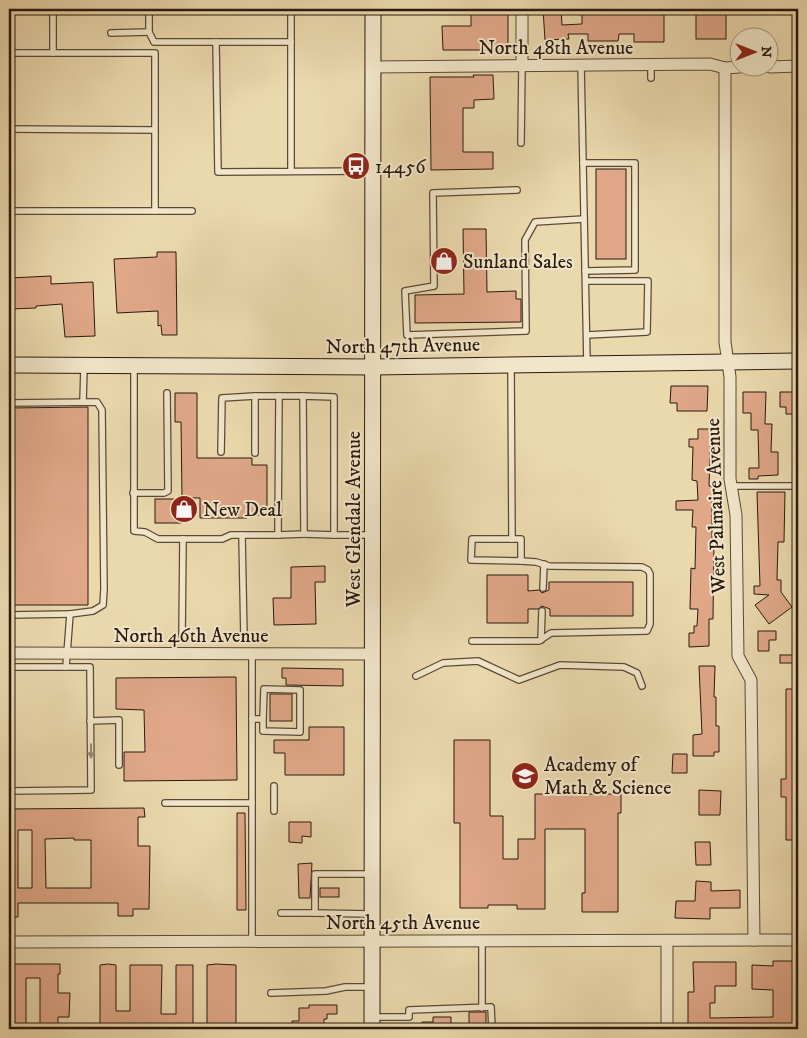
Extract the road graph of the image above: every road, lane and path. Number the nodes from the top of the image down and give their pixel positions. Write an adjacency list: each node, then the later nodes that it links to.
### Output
1 (53, 9): 11 (lane)
2 (149, 9): 6 (lane)
3 (372, 9): 16 (main road, West Glendale Avenue)
4 (522, 9): 12 (street)
5 (291, 10): 9 (lane)
6 (149, 32): 7 (lane); 8 (lane)
7 (111, 33)
8 (216, 42): 9 (lane); 25 (lane)
9 (292, 42): 25 (lane)
10 (9, 53): 11 (lane)
11 (53, 53): 22 (lane)
12 (522, 65): 13 (street, North 48th Avenue); 16 (street, North 48th Avenue); 23 (lane)
13 (581, 65): 14 (street, North 48th Avenue); 24 (lane)
14 (651, 65): 18 (street, North 48th Avenue); 20 (lane)
15 (798, 66): 17 (street)
16 (372, 67): 26 (main road, West Glendale Avenue)
17 (780, 67)
18 (725, 68): 19 (street, North 48th Avenue); 36 (street, West Palmaire Avenue)
19 (730, 68)
20 (651, 78)
21 (9, 129): 22 (lane)
22 (154, 130): 28 (lane)
23 (521, 142)
24 (583, 163): 31 (lane); 32 (lane)
25 (291, 171): 26 (lane)
26 (372, 171): 42 (main road, West Glendale Avenue)
27 (517, 190): 31 (lane)
28 (155, 210): 29 (lane); 30 (lane)
29 (9, 211)
30 (192, 211)
31 (584, 219): 32 (lane)
32 (586, 271): 33 (lane)
33 (586, 282): 34 (lane); 34 (lane)
34 (587, 335): 37 (lane)
35 (798, 361): 36 (main road, North 47th Avenue)
36 (728, 362): 37 (main road, North 47th Avenue); 51 (street, West Palmaire Avenue)
37 (587, 363): 38 (main road, North 47th Avenue)
38 (511, 364): 42 (main road, North 47th Avenue); 60 (lane)
39 (9, 365): 40 (main road, North 47th Avenue)
40 (84, 365): 41 (main road, North 47th Avenue); 47 (lane)
41 (134, 365): 42 (main road, North 47th Avenue); 53 (lane)
42 (372, 366): 58 (main road, West Glendale Avenue)
43 (168, 393): 53 (lane)
44 (255, 396): 45 (lane); 49 (lane); 50 (lane)
45 (279, 396): 46 (lane); 56 (lane)
46 (303, 396): 54 (lane); 57 (lane)
47 (83, 402): 48 (lane); 65 (lane)
48 (9, 403)
49 (221, 452)
50 (255, 453)
51 (731, 486): 52 (lane); 91 (street, West Palmaire Avenue)
52 (798, 486)
53 (133, 493): 59 (lane)
54 (304, 534): 56 (lane); 57 (lane)
55 (242, 535): 56 (lane); 59 (lane); 68 (lane)
56 (278, 535)
57 (334, 535): 58 (lane)
58 (372, 536): 74 (main road, West Glendale Avenue)
59 (183, 538): 67 (lane)
60 (512, 539): 61 (lane); 61 (lane)
61 (521, 561): 62 (lane)
62 (544, 564): 63 (lane); 69 (lane)
63 (543, 588)
64 (542, 611): 69 (lane)
65 (70, 614): 66 (lane); 72 (lane)
66 (9, 615)
67 (182, 637)
68 (244, 639)
69 (542, 640): 70 (lane)
70 (472, 641)
71 (9, 653): 72 (street, North 46th Avenue)
72 (66, 653): 73 (street, North 46th Avenue); 76 (lane)
73 (252, 654): 74 (street, North 46th Avenue); 79 (lane)
74 (373, 654): 87 (main road, West Glendale Avenue)
75 (10, 667): 76 (lane); 81 (lane, one-way to 75)
76 (66, 667): 81 (lane)
77 (416, 676): 78 (lane)
78 (642, 686)
79 (252, 719): 80 (lane); 85 (lane)
80 (263, 719): 80 (lane)
81 (90, 721): 82 (lane)
82 (119, 765)
83 (274, 786): 86 (lane)
84 (165, 803): 85 (lane)
85 (252, 803): 93 (lane)
86 (274, 811)
87 (372, 874): 89 (lane); 90 (main road, West Glendale Avenue)
88 (281, 913): 89 (lane)
89 (315, 913): 90 (lane)
90 (372, 914): 94 (main road, West Glendale Avenue)
91 (754, 940): 92 (street, North 45th Avenue); 96 (street, North 45th Avenue)
92 (798, 940)
93 (252, 941): 94 (street, North 45th Avenue); 97 (street, North 45th Avenue)
94 (372, 941): 95 (street, North 45th Avenue); 98 (main road, West Glendale Avenue)
95 (482, 941): 96 (street, North 45th Avenue); 100 (lane)
96 (667, 941): 103 (street)
97 (9, 942)
98 (372, 987): 99 (lane); 101 (main road, West Glendale Avenue)
99 (271, 993)
100 (482, 1008): 101 (lane); 102 (lane)
101 (372, 1023)
102 (492, 1029)
103 (667, 1029)

